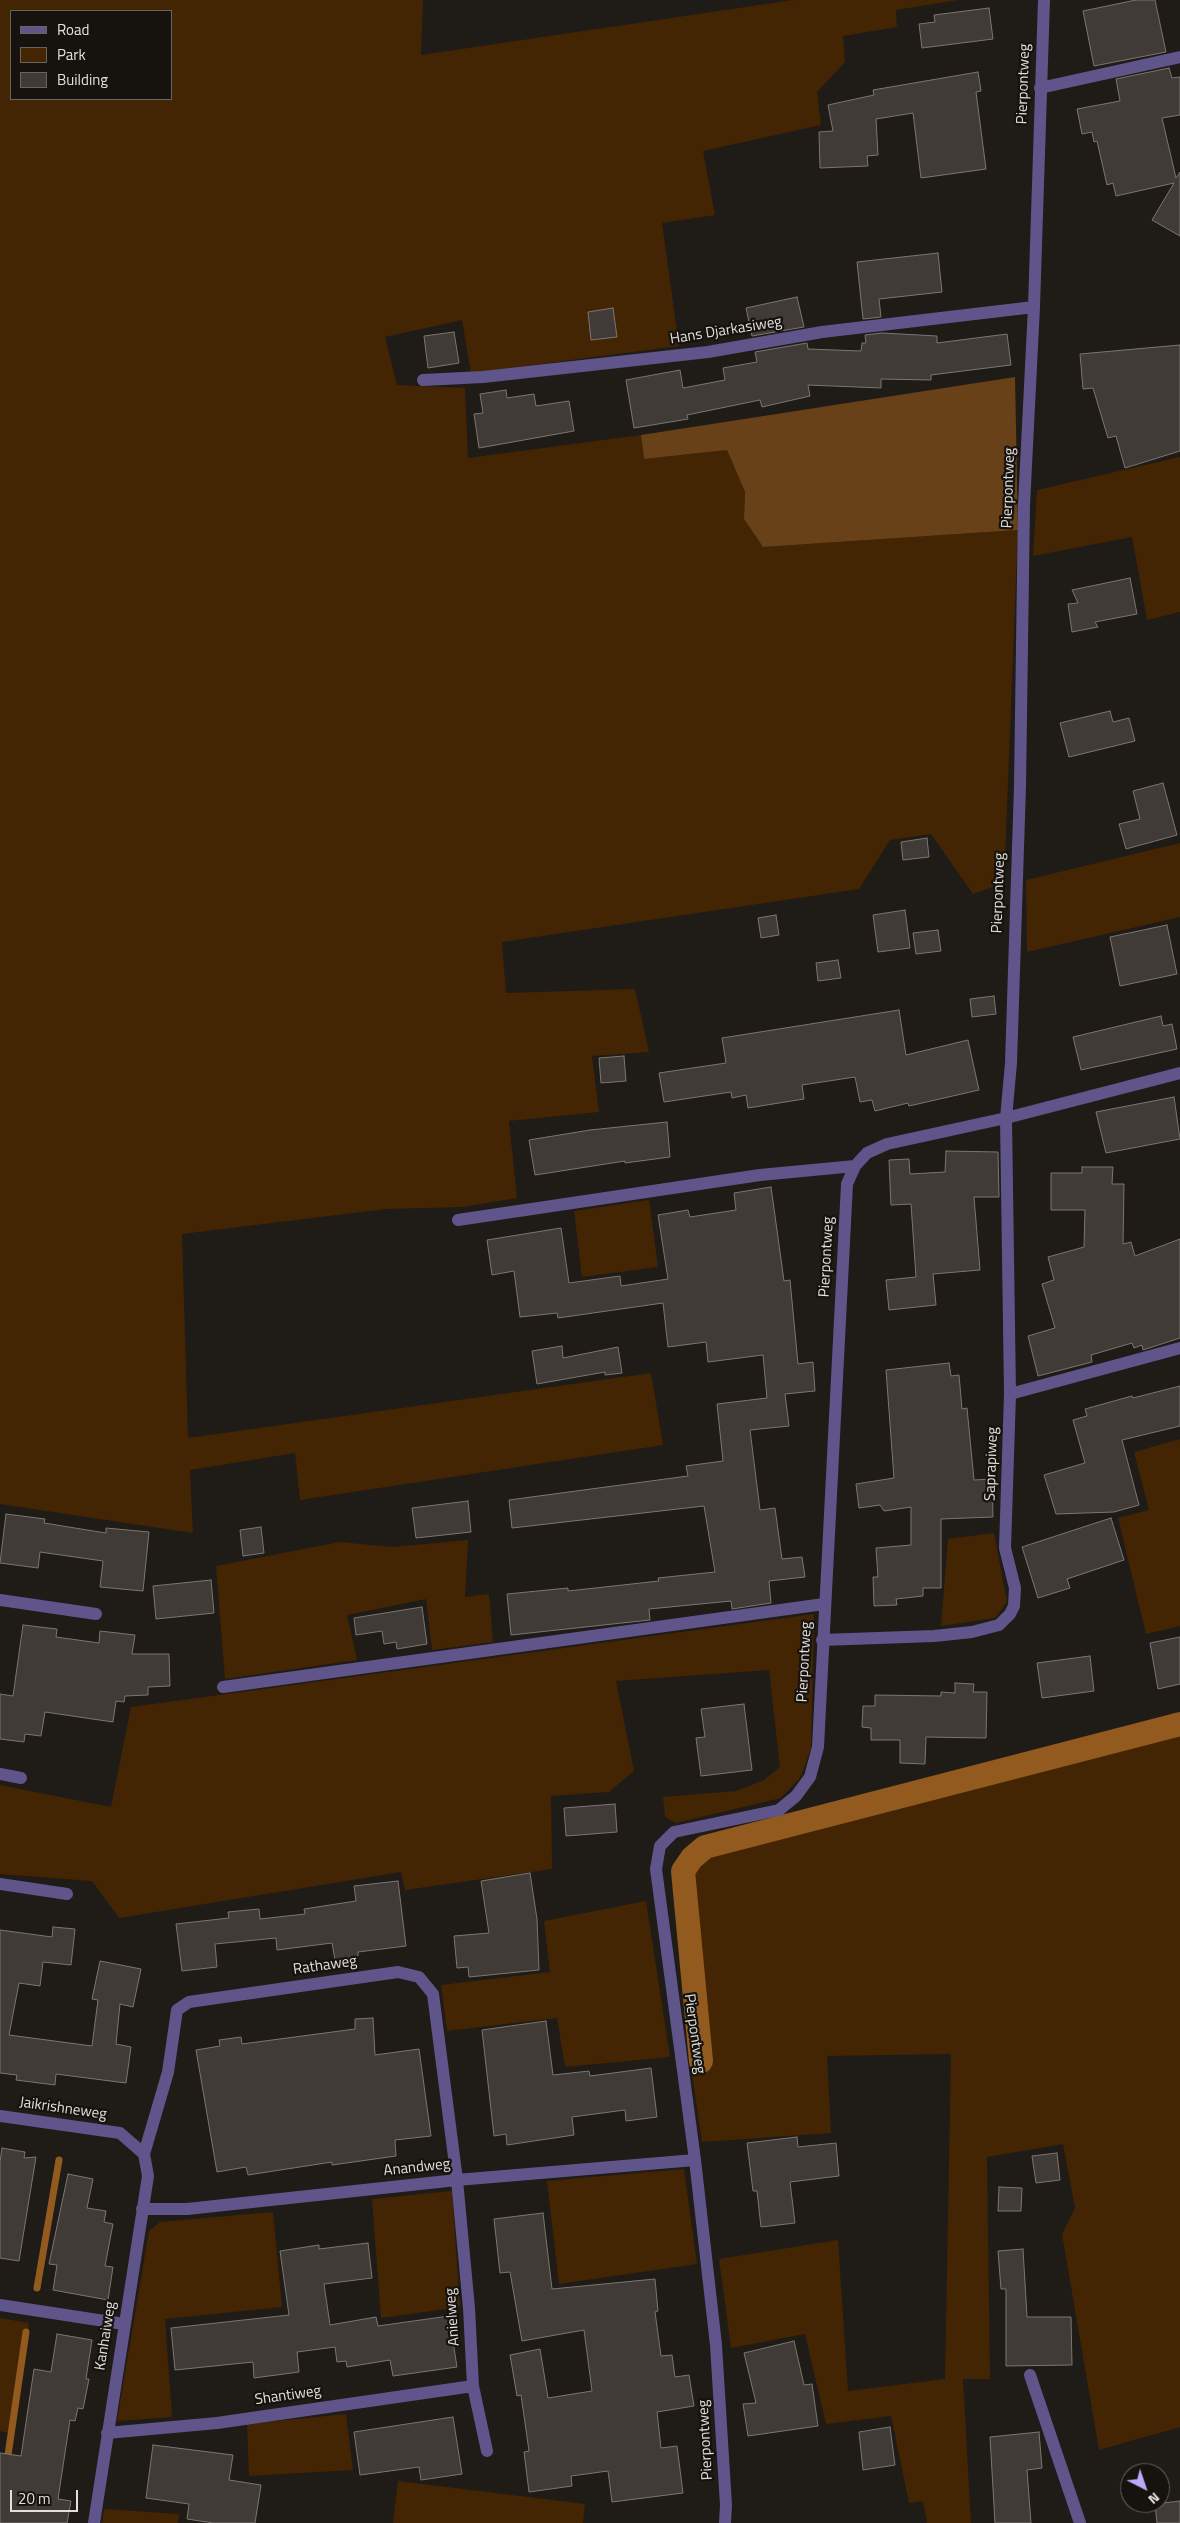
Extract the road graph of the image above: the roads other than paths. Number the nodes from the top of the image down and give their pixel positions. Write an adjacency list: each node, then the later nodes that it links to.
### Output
1 (1044, 0): 3 (street, Pierpontweg)
2 (1180, 57): 3 (street)
3 (1040, 88): 4 (street, Pierpontweg)
4 (1034, 307): 5 (street, Hans Djarkasiweg); 7 (street, Pierpontweg)
5 (422, 380)
6 (1180, 1073): 7 (street)
7 (1006, 1118): 8 (street, Pierpontweg); 11 (street, Saprapiweg)
8 (855, 1166): 9 (street); 13 (street, Pierpontweg)
9 (458, 1220)
10 (1180, 1348): 11 (street)
11 (1010, 1394): 15 (street, Saprapiweg)
12 (0, 1600): 14 (street)
13 (824, 1604): 15 (street, Pierpontweg); 16 (street)
14 (96, 1614)
15 (822, 1640): 23 (street, Pierpontweg)
16 (223, 1687)
17 (0, 1774): 18 (street)
18 (21, 1778)
19 (0, 1884): 20 (street)
20 (67, 1894)
21 (0, 2116): 22 (street, Jaikrishneweg)
22 (144, 2154): 24 (street, Rathaweg); 25 (street, Kanhaiweg)
23 (695, 2160): 24 (street, Anandweg); 33 (street, Pierpontweg)
24 (457, 2180): 25 (street, Anandweg); 29 (street, Anielweg)
25 (142, 2209): 27 (street, Kanhaiweg)
26 (0, 2305): 27 (street)
27 (124, 2324): 30 (street, Kanhaiweg)
28 (1030, 2375): 34 (street)
29 (473, 2386): 30 (street, Shantiweg); 31 (street, Anielweg)
30 (107, 2433): 32 (street, Kanhaiweg)
31 (487, 2451)
32 (94, 2523)
33 (725, 2523)
34 (1080, 2523)

